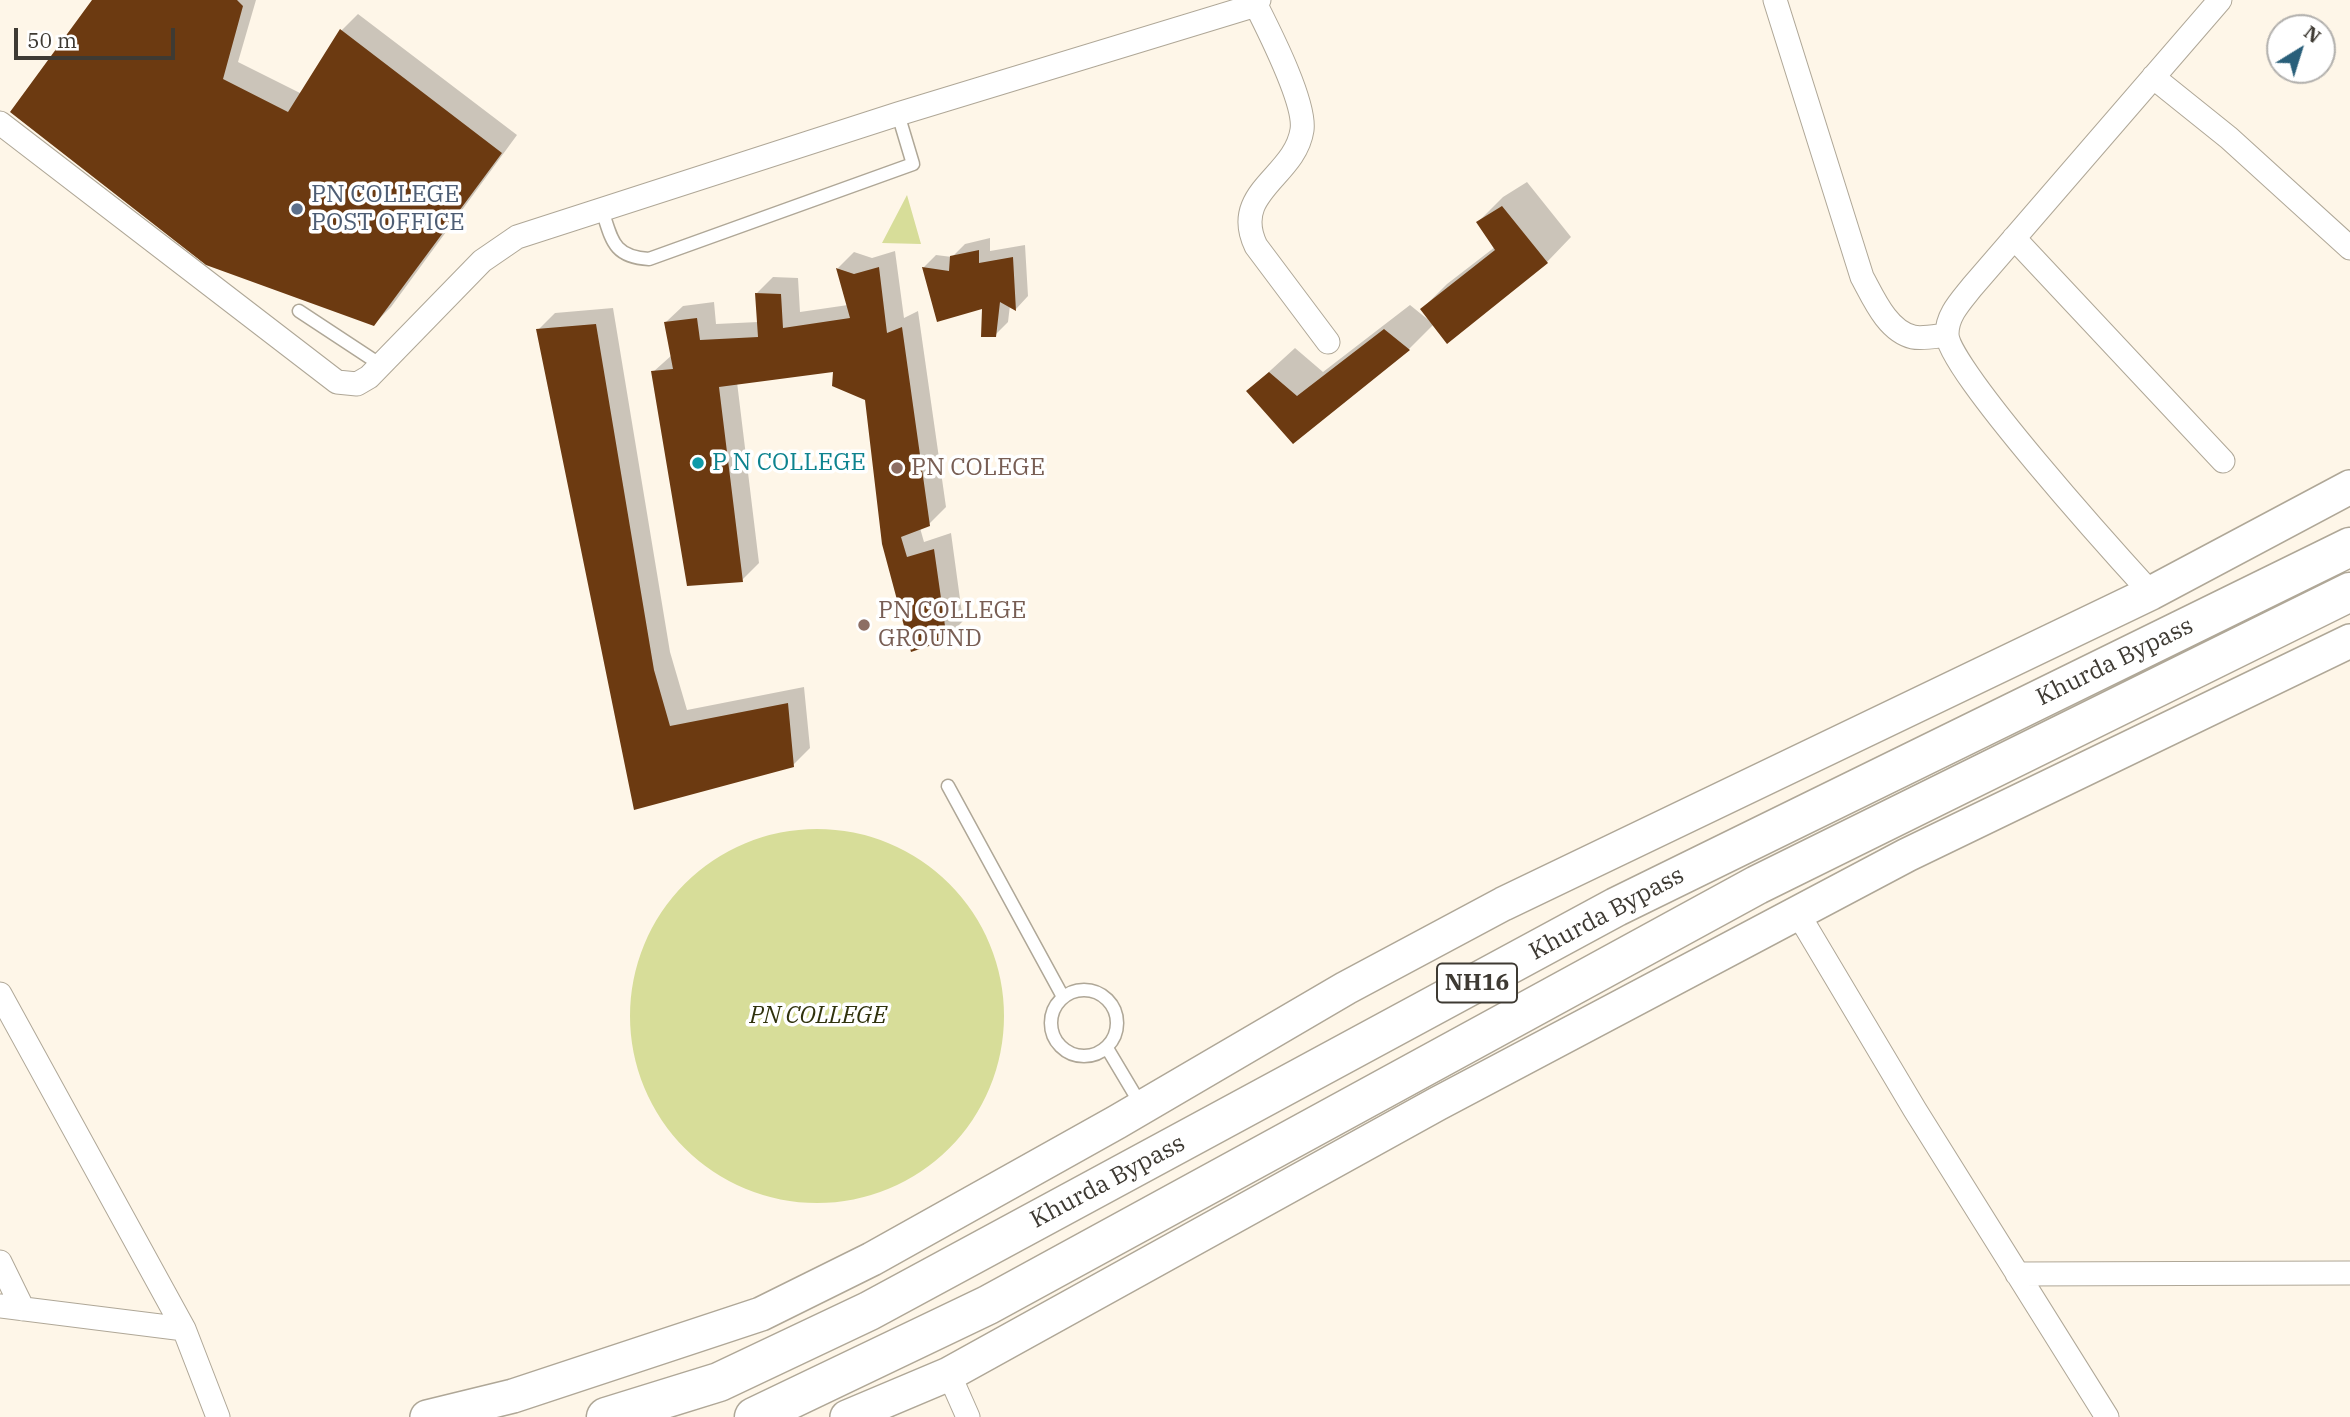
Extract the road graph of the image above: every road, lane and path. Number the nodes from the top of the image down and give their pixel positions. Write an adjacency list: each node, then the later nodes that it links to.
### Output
1 (1774, 0): 11 (street)
2 (2220, 0): 4 (street)
3 (1256, 2): 5 (street); 12 (street)
4 (2153, 77): 8 (street); 9 (street)
5 (898, 114): 7 (street); 7 (lane)
6 (0, 123): 13 (street)
7 (602, 210): 13 (street)
8 (2014, 238): 11 (street); 14 (street)
9 (2350, 248)
10 (299, 311): 13 (lane)
11 (1947, 335): 17 (street)
12 (1328, 342)
13 (381, 365)
14 (2223, 461)
15 (2350, 487): 17 (main road)
16 (2350, 547): 35 (highway, Khurda Bypass / NH16)
17 (2151, 593): 25 (main road)
18 (2335, 600): 19 (main road); 36 (highway, Khurda Bypass / NH16)
19 (2345, 644): 21 (main road)
20 (948, 786): 23 (lane)
21 (1797, 912): 28 (street); 32 (main road)
22 (0, 994): 31 (street)
23 (1063, 997): 24 (lane); 24 (lane)
24 (1107, 1048): 25 (lane)
25 (1142, 1106): 34 (main road)
26 (0, 1262): 30 (street)
27 (2350, 1273): 28 (street)
28 (2017, 1274): 39 (street)
29 (0, 1306): 30 (street)
30 (23, 1309): 31 (street)
31 (184, 1329): 33 (street)
32 (949, 1374): 37 (main road); 38 (street)
33 (218, 1417)
34 (427, 1417)
35 (606, 1417)
36 (754, 1417)
37 (848, 1417)
38 (968, 1417)
39 (2107, 1417)

